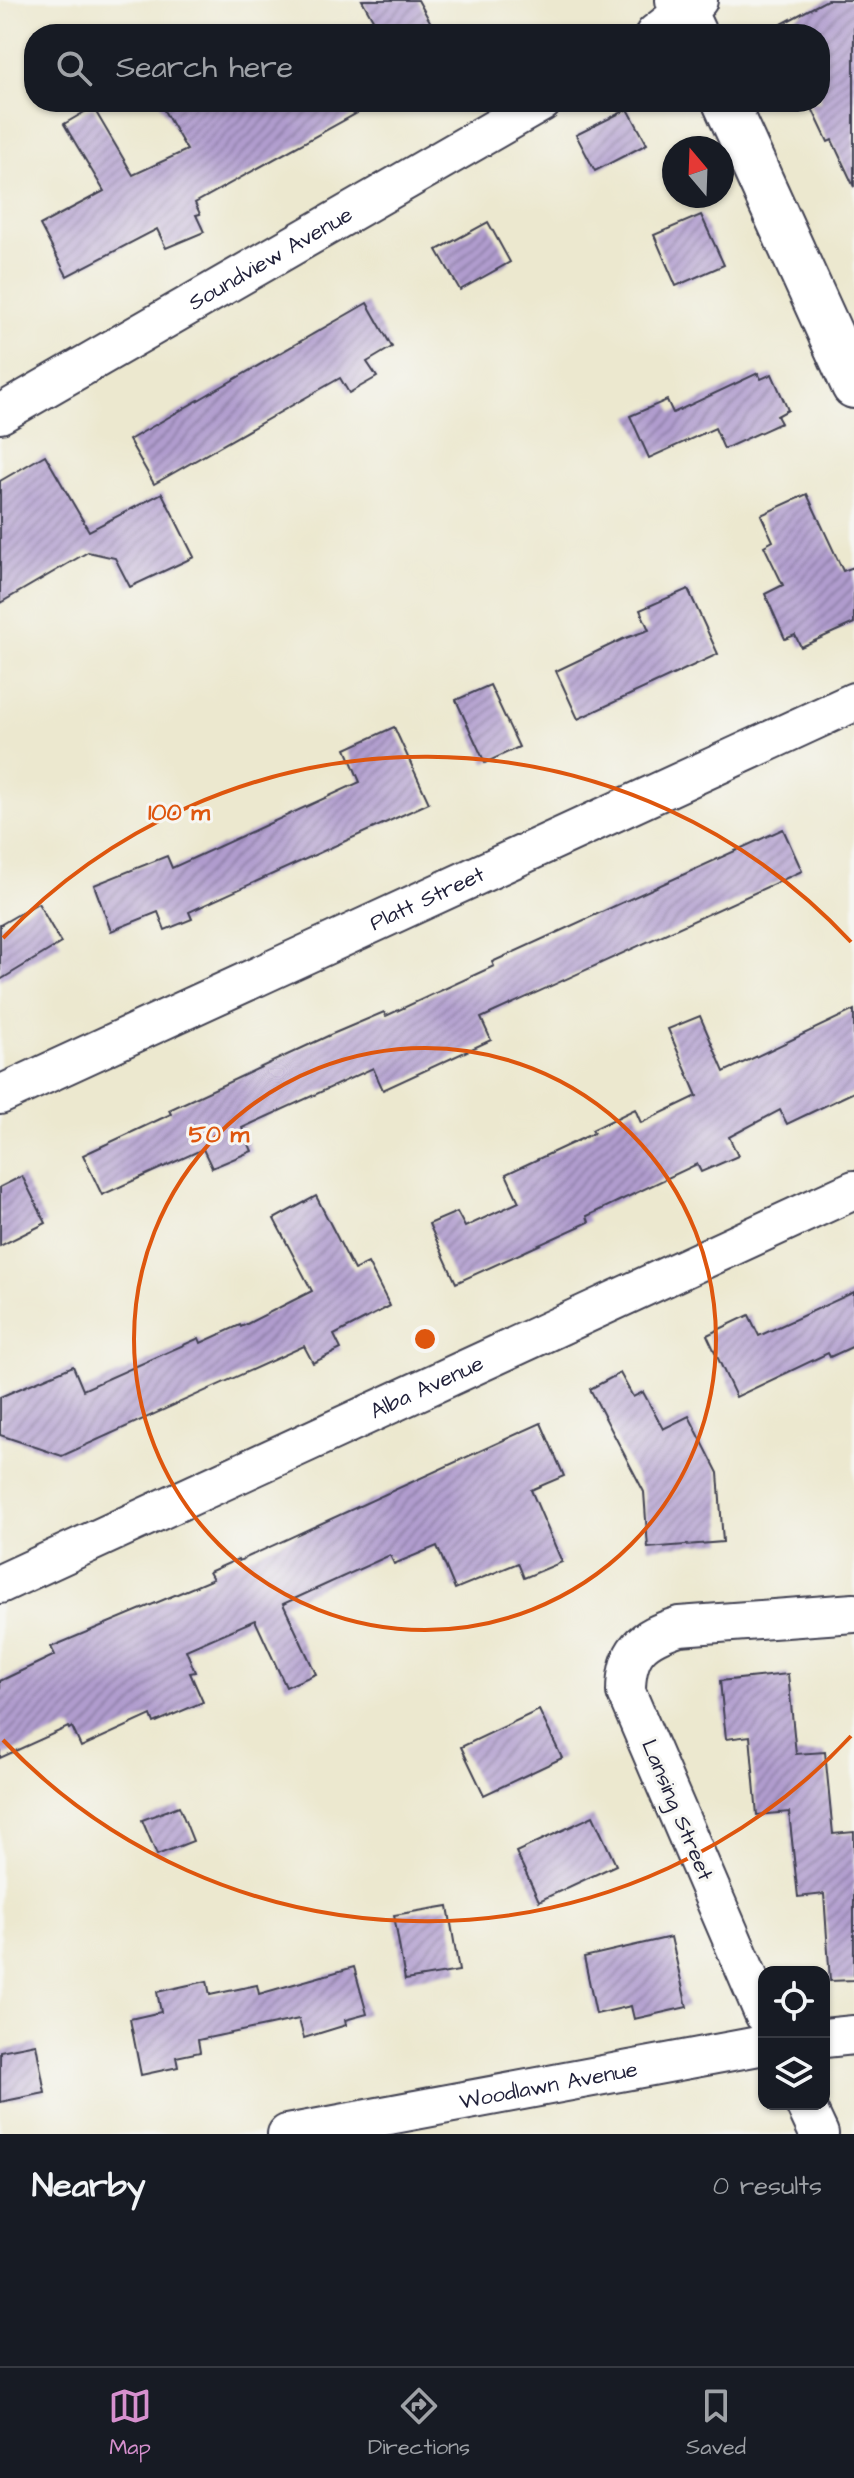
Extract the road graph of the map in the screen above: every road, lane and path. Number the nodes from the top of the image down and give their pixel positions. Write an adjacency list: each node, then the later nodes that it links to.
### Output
1 (525, 112): 4 (street, Soundview Avenue)
2 (730, 112): 3 (main road)
3 (854, 386)
4 (0, 414)
5 (854, 702): 6 (street, Platt Street)
6 (0, 1095)
7 (854, 1190): 8 (street, Alba Avenue)
8 (0, 1584)
9 (854, 1613): 10 (street, Lansing Street)
10 (758, 2000)
11 (854, 2035): 12 (street)
12 (830, 2037)
13 (758, 2046): 15 (street, Woodlawn Avenue)
14 (808, 2110): 16 (street)
15 (287, 2134)
16 (819, 2134)

